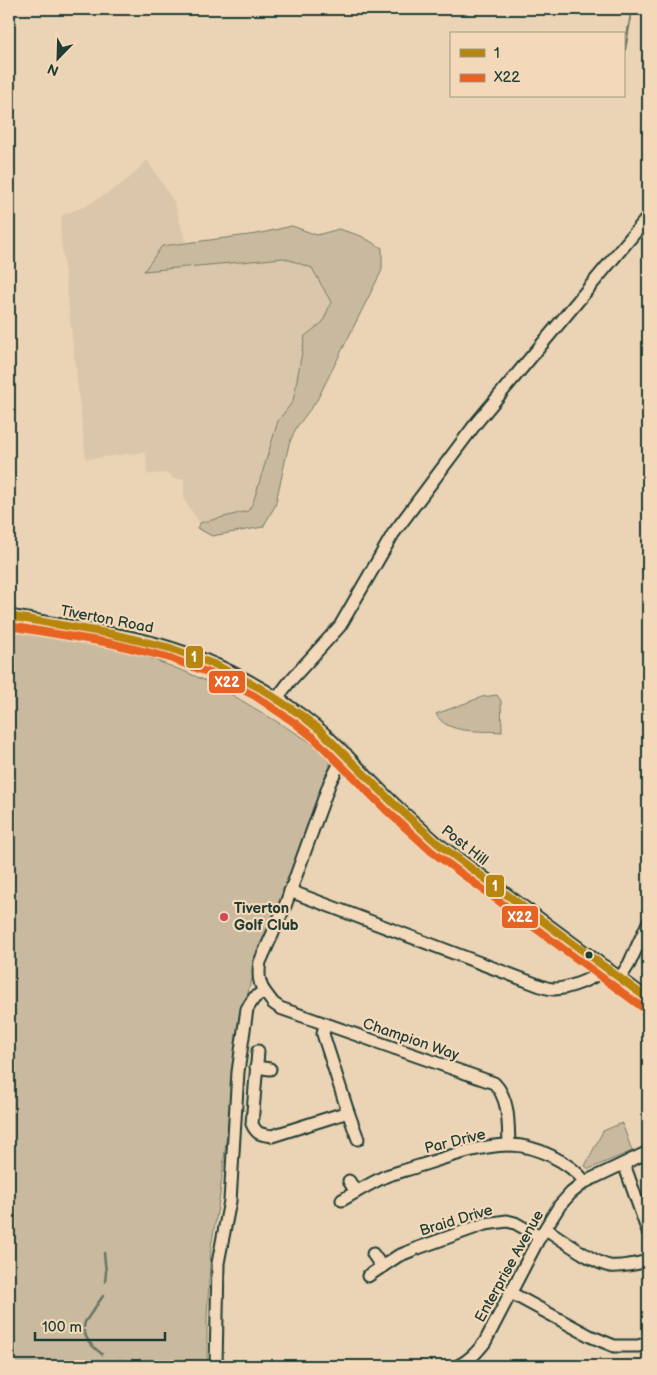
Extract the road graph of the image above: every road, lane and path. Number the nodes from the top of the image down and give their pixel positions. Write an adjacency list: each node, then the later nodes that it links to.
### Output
1 (648, 217): 3 (street)
2 (9, 616): 3 (street, Tiverton Road)
3 (277, 698): 4 (street, Post Hill)
4 (346, 754): 5 (street); 7 (street, Post Hill)
5 (290, 891): 7 (street); 9 (street)
6 (648, 923): 8 (street)
7 (606, 967): 8 (street, Post Hill)
8 (620, 978): 10 (street, Post Hill)
9 (264, 991): 11 (street, Champion Way); 32 (street)
10 (648, 999)
11 (325, 1024): 15 (street); 17 (street, Champion Way)
12 (258, 1051): 13 (street)
13 (256, 1067): 14 (street); 15 (street)
14 (270, 1069)
15 (348, 1112): 16 (street)
16 (358, 1139)
17 (509, 1145): 21 (street, Par Drive); 22 (street, Par Drive)
18 (648, 1152): 19 (street, Enterprise Avenue)
19 (624, 1164): 21 (street, Enterprise Avenue); 24 (street)
20 (349, 1181): 22 (street)
21 (585, 1182): 25 (street, Enterprise Avenue)
22 (356, 1192): 23 (street, Par Drive)
23 (342, 1200)
24 (648, 1232)
25 (543, 1233): 27 (street, Braid Drive); 28 (street, Braid Drive); 30 (street, Enterprise Avenue)
26 (374, 1254): 28 (street)
27 (648, 1261)
28 (382, 1267): 29 (street, Braid Drive)
29 (368, 1276)
30 (511, 1293): 31 (street); 33 (street, Enterprise Avenue)
31 (648, 1343)
32 (216, 1366)
33 (458, 1366)

